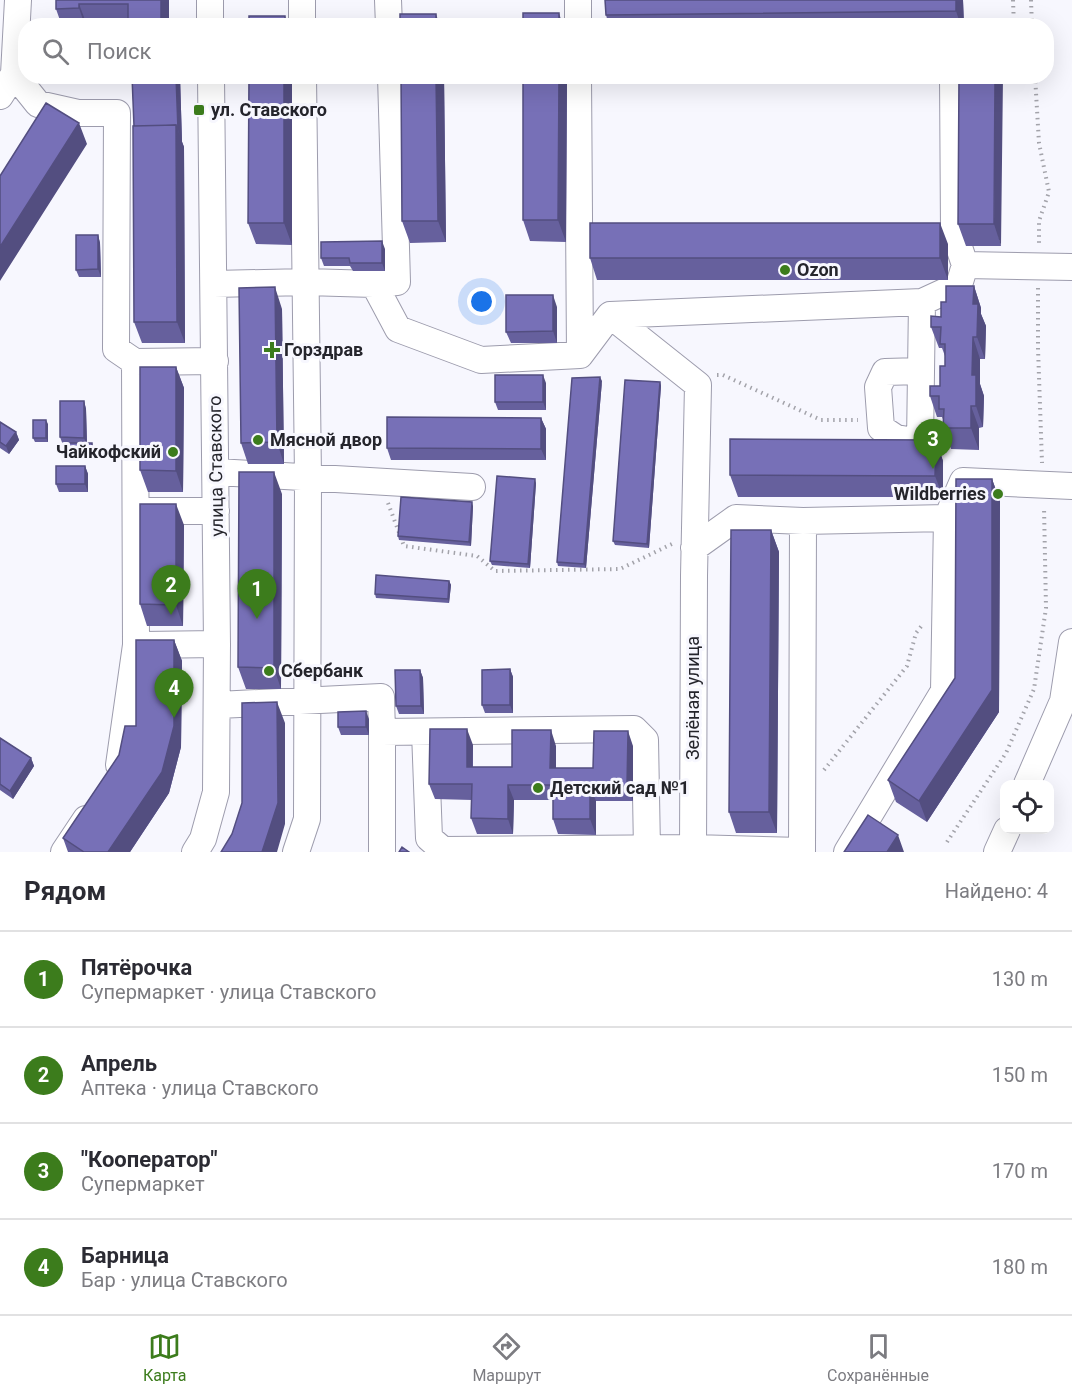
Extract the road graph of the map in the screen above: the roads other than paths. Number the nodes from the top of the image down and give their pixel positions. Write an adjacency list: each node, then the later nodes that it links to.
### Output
1 (18, 0): 10 (street)
2 (210, 0): 6 (street)
3 (302, 0): 7 (street)
4 (388, 0): 8 (street)
5 (578, 0): 9 (street)
6 (210, 18)
7 (302, 18)
8 (389, 18)
9 (578, 18)
10 (14, 74): 11 (street); 18 (street)
11 (18, 79)
12 (22, 84): 28 (street)
13 (211, 84): 22 (street, улица Ставского)
14 (303, 84): 21 (street)
15 (391, 84): 23 (street)
16 (578, 84): 26 (street)
17 (953, 84): 19 (street)
18 (0, 96)
19 (965, 265): 20 (street); 24 (street)
20 (1072, 267)
21 (306, 282): 22 (street); 23 (street); 31 (street)
22 (214, 284): 27 (street, улица Ставского)
23 (374, 284): 26 (street)
24 (922, 302): 25 (street); 29 (street)
25 (610, 315): 26 (street); 38 (street, Зелёная улица)
26 (580, 355)
27 (215, 361): 28 (street); 30 (street, улица Ставского)
28 (135, 362): 34 (street)
29 (921, 371): 29 (street)
30 (216, 472): 31 (street); 35 (street, улица Ставского)
31 (308, 477): 33 (street); 42 (street)
32 (1072, 486): 36 (street)
33 (472, 487)
34 (136, 511): 35 (street); 41 (street)
35 (216, 511): 40 (street, улица Ставского)
36 (946, 518): 37 (street); 56 (street)
37 (803, 521): 38 (street); 55 (street)
38 (694, 541): 50 (street, Зелёная улица)
39 (1072, 642): 44 (street)
40 (217, 644): 41 (street); 43 (street, улица Ставского)
41 (136, 645): 51 (street)
42 (306, 701): 43 (street); 45 (street); 53 (street)
43 (218, 705): 52 (street, улица Ставского)
44 (1067, 709): 47 (street)
45 (382, 732): 46 (street); 54 (street)
46 (424, 732): 49 (street); 49 (street)
47 (1029, 780)
48 (1005, 834): 57 (street)
49 (647, 849): 50 (street)
50 (693, 850): 55 (street)
51 (64, 852)
52 (195, 852)
53 (296, 852)
54 (382, 852)
55 (802, 852)
56 (848, 852)
57 (997, 852)

